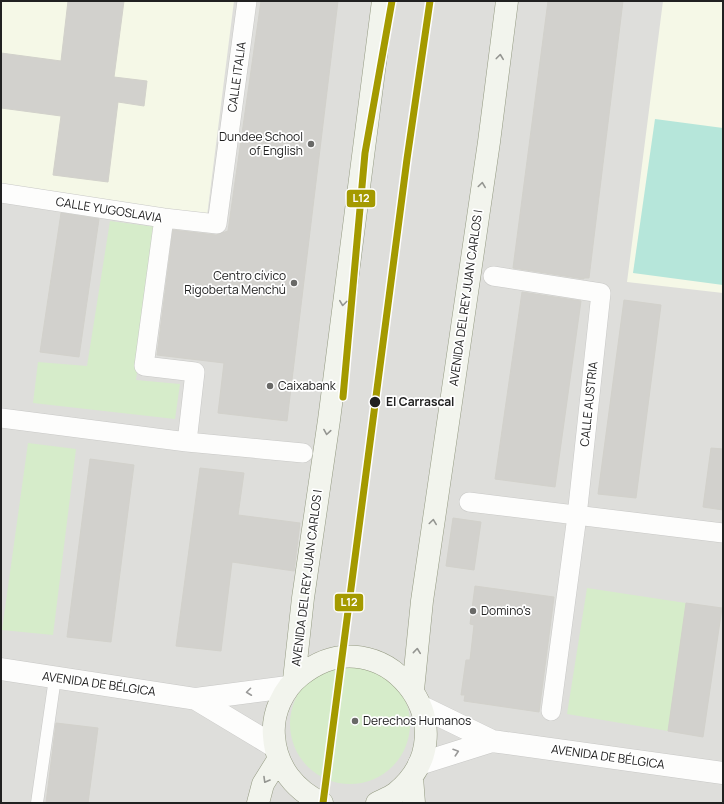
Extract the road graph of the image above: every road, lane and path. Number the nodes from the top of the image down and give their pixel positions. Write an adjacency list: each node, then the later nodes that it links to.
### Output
1 (247, 1): 6 (street, CALLE ITALIA)
2 (383, 1): 16 (main road, AVENIDA DEL REY JUAN CARLOS I, one-way to 16)
3 (506, 1): 17 (main road, AVENIDA DEL REY JUAN CARLOS I, one-way to 3)
4 (1, 193): 5 (street, CALLE YUGOSLAVIA)
5 (164, 218): 6 (street, CALLE YUGOSLAVIA); 9 (street)
6 (217, 224)
7 (493, 276): 12 (street, CALLE AUSTRIA)
8 (1, 418): 9 (street)
9 (187, 442): 10 (street)
10 (303, 453)
11 (469, 502): 12 (street)
12 (578, 516): 13 (street); 19 (street, CALLE AUSTRIA)
13 (723, 533)
14 (1, 670): 15 (street, AVENIDA DE BÉLGICA)
15 (55, 678): 18 (street, AVENIDA DE BÉLGICA); 24 (lane)
16 (291, 684): 17 (main road); 18 (street, one-way to 18); 21 (main road)
17 (417, 698): 20 (street); 22 (main road, AVENIDA DEL REY JUAN CARLOS I)
18 (196, 699): 21 (street)
19 (551, 711)
20 (492, 741): 22 (street, one-way to 20); 23 (street, AVENIDA DE BÉLGICA)
21 (276, 753): 25 (main road, one-way to 25); 26 (main road)
22 (415, 770): 27 (main road); 28 (main road)
23 (723, 773)
24 (36, 803)
25 (258, 803)
26 (322, 803)
27 (377, 803)
28 (414, 803)

